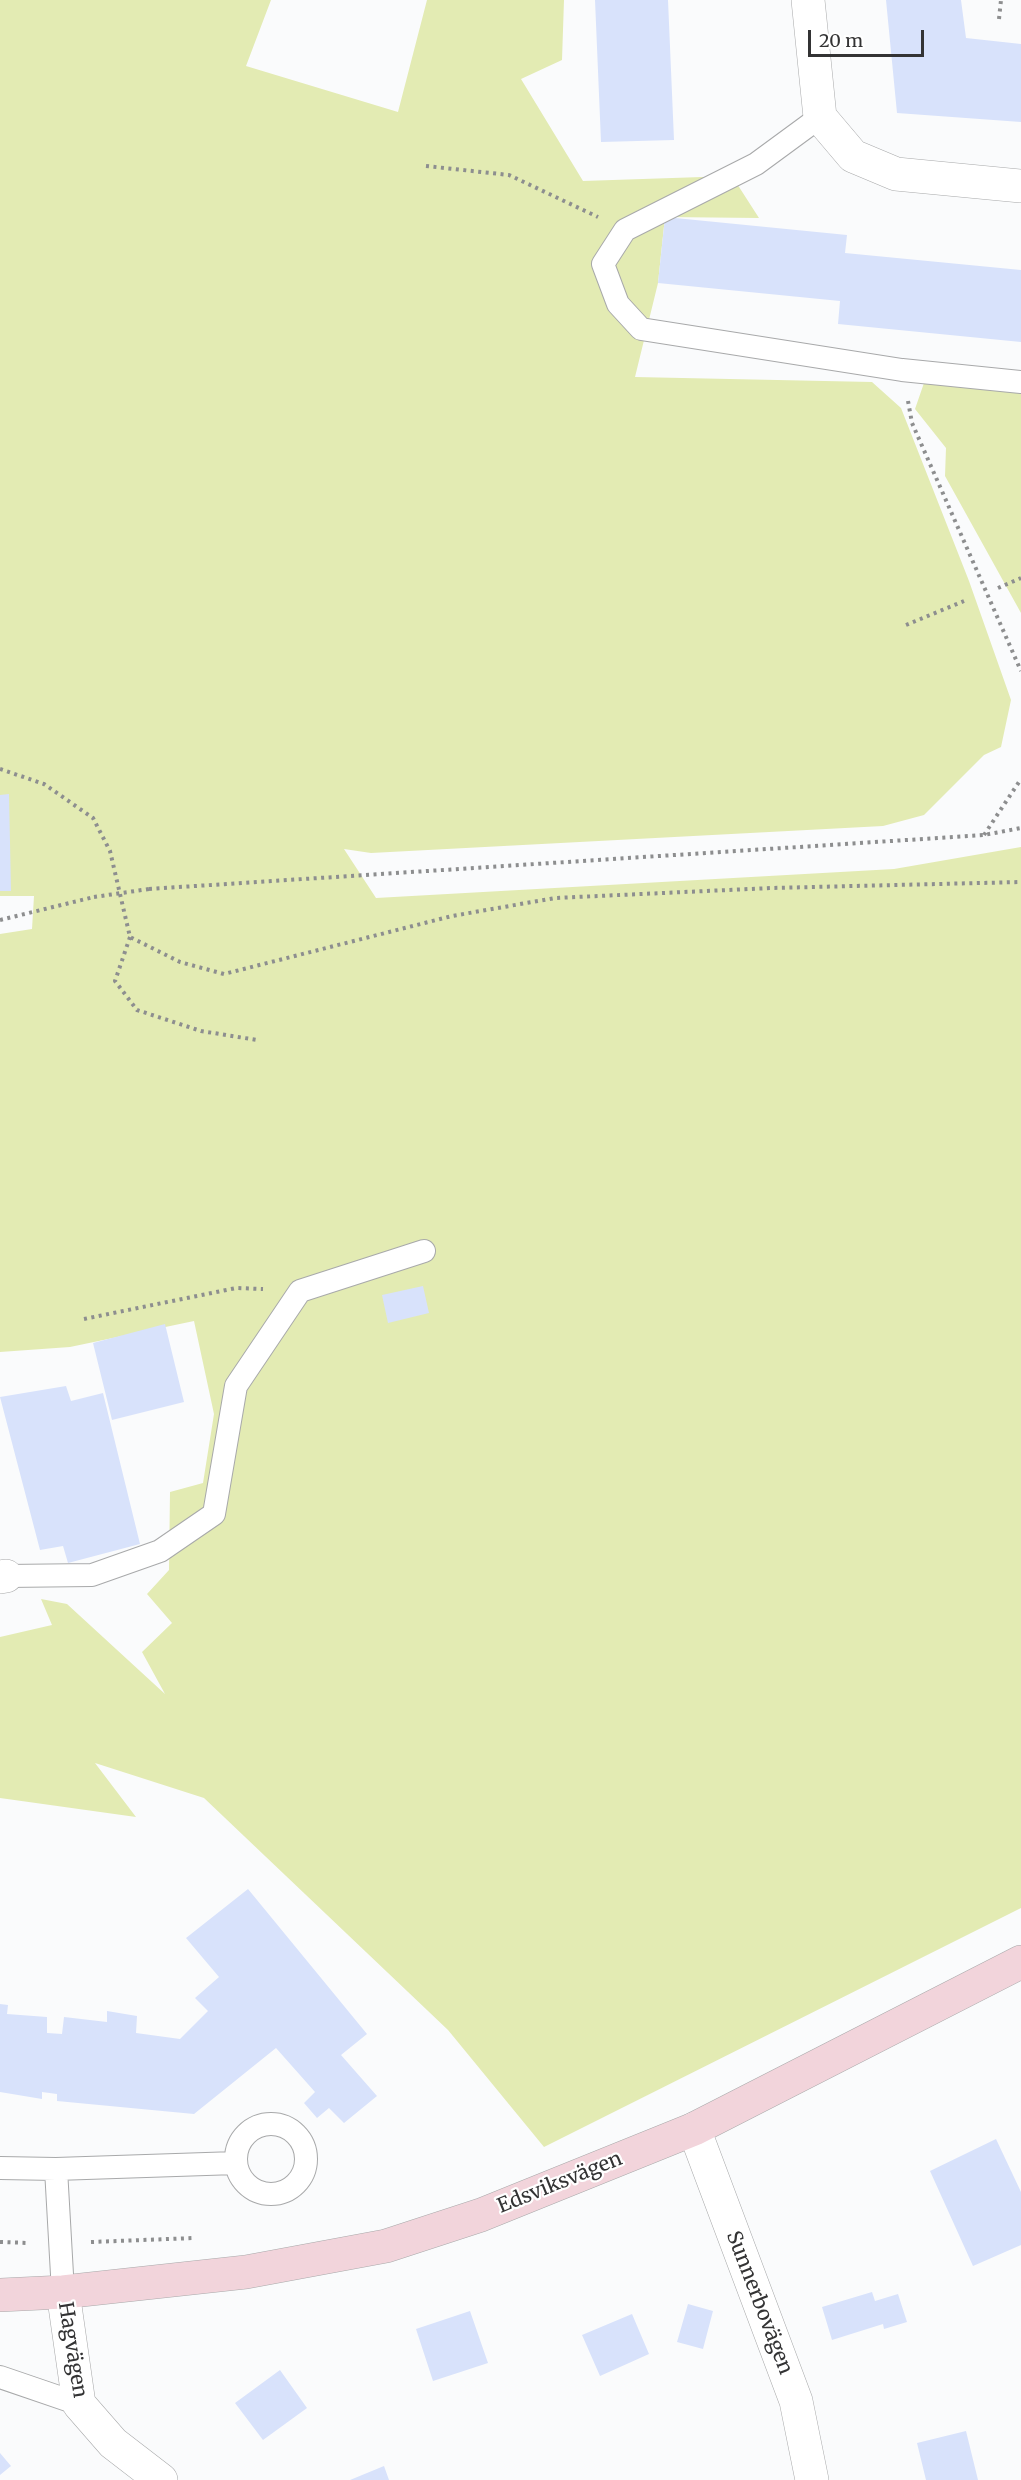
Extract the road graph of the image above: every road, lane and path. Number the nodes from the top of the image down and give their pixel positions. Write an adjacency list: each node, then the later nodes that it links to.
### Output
1 (808, 0): 4 (street)
2 (1001, 0): 3 (path)
3 (999, 18)
4 (820, 117): 6 (street); 8 (lane)
5 (426, 166): 7 (path)
6 (1021, 186)
7 (568, 203)
8 (902, 370): 9 (lane); 14 (path)
9 (1021, 382)
10 (1021, 578): 11 (path)
11 (998, 588)
12 (964, 601): 13 (path)
13 (906, 625)
14 (1021, 671)
15 (0, 769): 21 (path)
16 (1021, 779): 18 (path)
17 (1021, 828): 18 (path)
18 (984, 835): 20 (path, bridge)
19 (1021, 882): 21 (path)
20 (0, 920)
21 (130, 937): 22 (path)
22 (257, 1040)
23 (424, 1251): 24 (lane)
24 (300, 1291): 25 (path); 26 (lane)
25 (84, 1319)
26 (3, 1576)
27 (1021, 1962): 28 (street, Edsviksvägen)
28 (694, 2129): 35 (street, Edsviksvägen); 40 (street, Sunnerbovägen)
29 (236, 2163): 31 (lane)
30 (0, 2168): 31 (lane)
31 (56, 2169): 34 (lane)
32 (195, 2238): 34 (path)
33 (0, 2242): 34 (path)
34 (59, 2243): 35 (lane)
35 (63, 2292): 36 (street, Edsviksvägen); 38 (street, Hagvägen)
36 (0, 2295)
37 (0, 2377): 38 (lane)
38 (79, 2404): 39 (street, Hagvägen)
39 (161, 2480)
40 (812, 2480)

